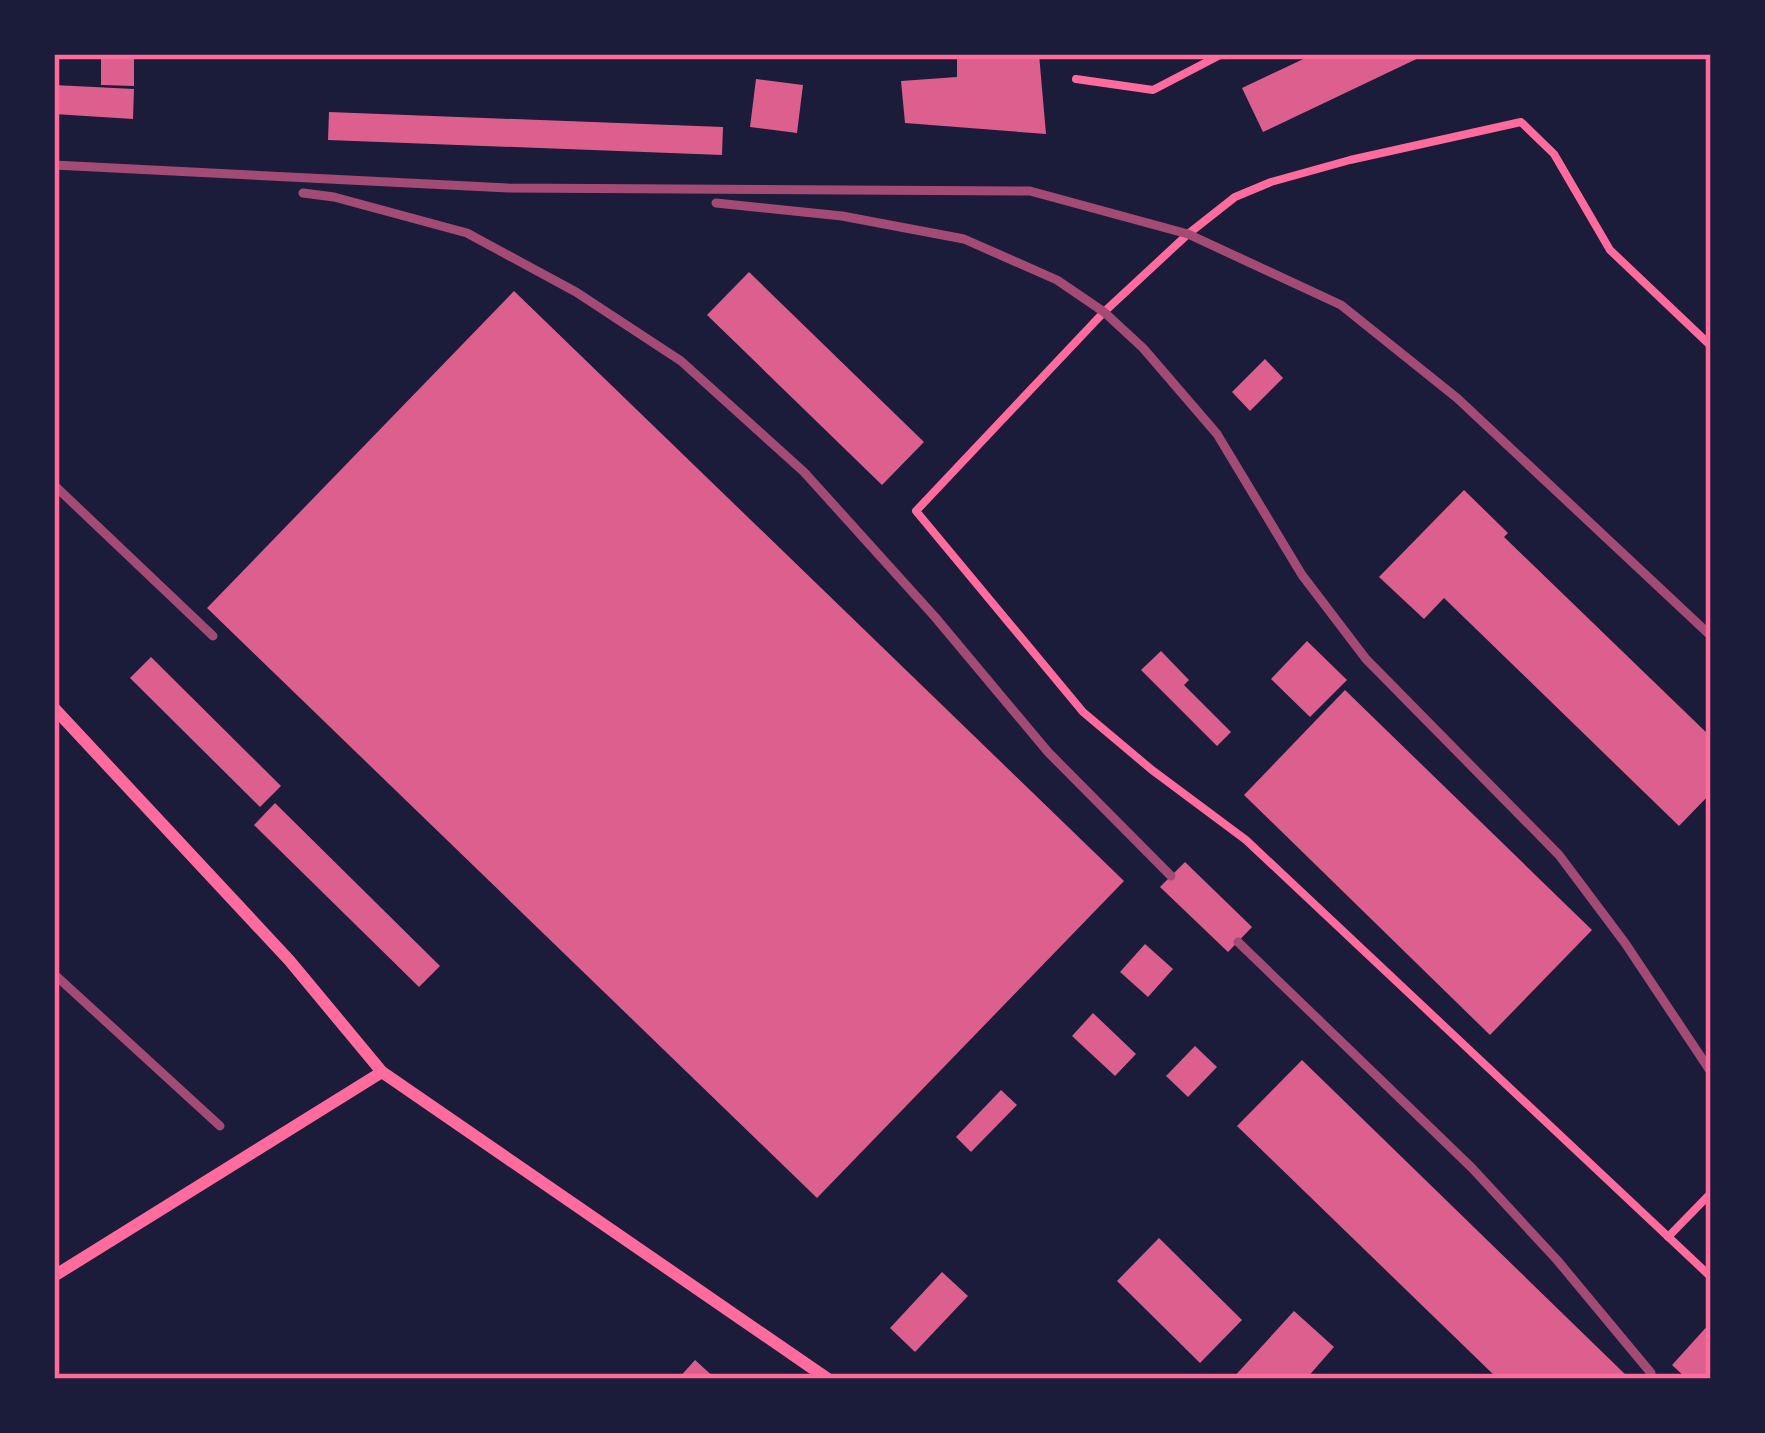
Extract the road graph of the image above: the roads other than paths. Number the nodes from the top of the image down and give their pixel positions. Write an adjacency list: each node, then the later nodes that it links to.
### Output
1 (1222, 54): 2 (lane)
2 (1076, 79)
3 (1711, 346): 7 (lane)
4 (54, 708): 5 (street)
5 (382, 1072): 8 (street); 10 (street)
6 (1711, 1193): 7 (lane)
7 (1668, 1237): 9 (lane)
8 (54, 1276)
9 (1711, 1277)
10 (828, 1379)

